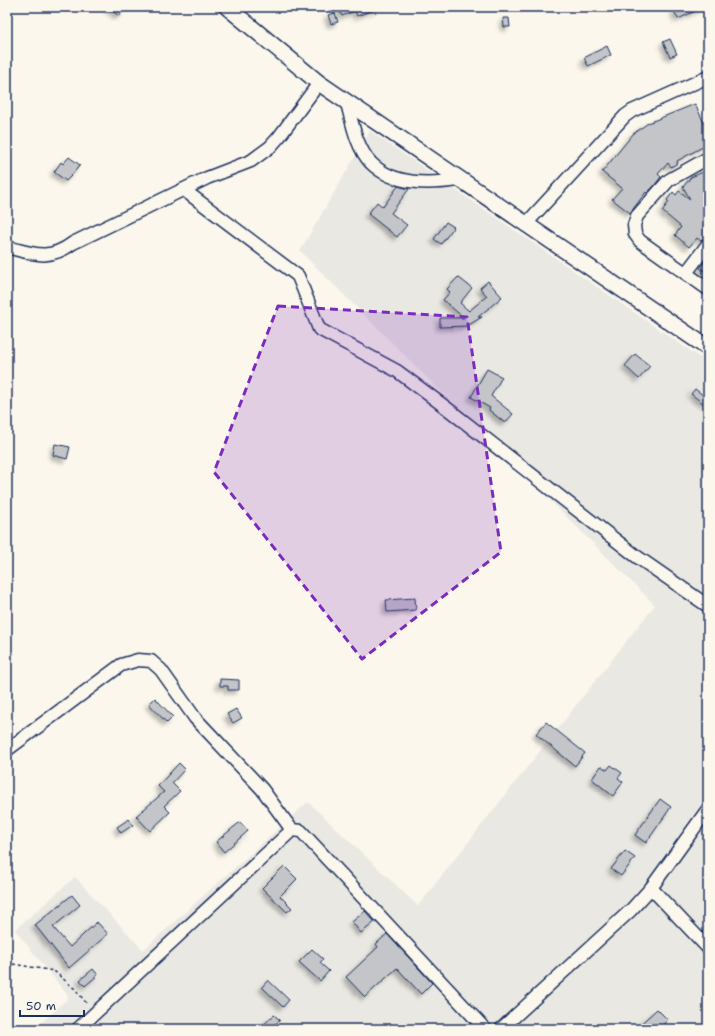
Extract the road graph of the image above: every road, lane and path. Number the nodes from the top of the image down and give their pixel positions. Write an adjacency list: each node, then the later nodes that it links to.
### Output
1 (227, 7): 3 (main road)
2 (708, 77): 10 (street)
3 (319, 83): 5 (main road); 9 (street)
4 (7, 101): 6 (path)
5 (347, 102): 8 (main road); 8 (street)
6 (7, 113)
7 (708, 158): 13 (street)
8 (460, 180): 10 (main road)
9 (184, 190): 12 (street); 16 (street)
10 (525, 225): 15 (main road)
11 (708, 244): 13 (street)
12 (7, 247)
13 (686, 273): 14 (street)
14 (708, 289)
15 (708, 348)
16 (708, 606)
17 (7, 750): 19 (street)
18 (708, 809): 20 (street)
19 (292, 830): 23 (street); 25 (street)
20 (651, 888): 21 (street); 26 (street)
21 (708, 948)
22 (7, 963): 23 (path)
23 (94, 1014): 24 (street)
24 (78, 1029)
25 (485, 1029)
26 (501, 1029)

